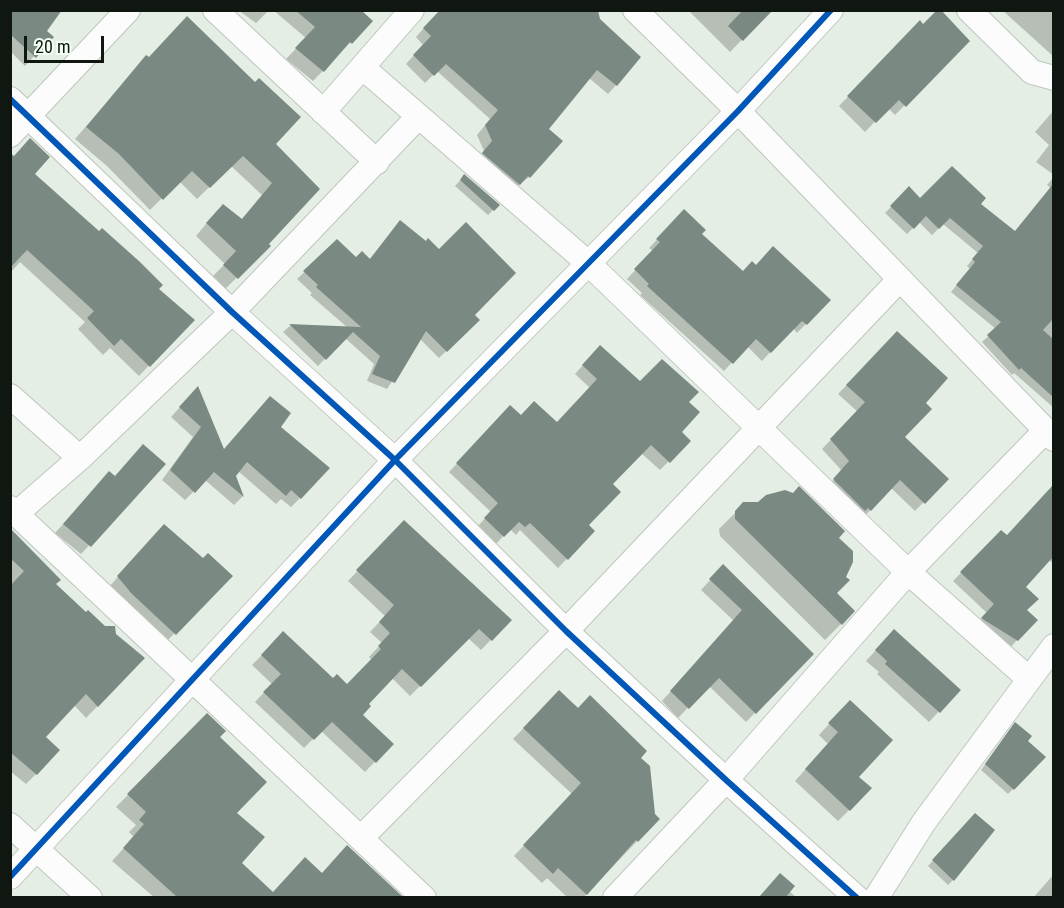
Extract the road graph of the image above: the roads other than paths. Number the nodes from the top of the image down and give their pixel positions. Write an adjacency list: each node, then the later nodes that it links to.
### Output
1 (128, 10): 12 (street)
2 (214, 10): 11 (street)
3 (412, 10): 7 (street)
4 (635, 10): 10 (street)
5 (831, 10): 10 (street)
6 (969, 10): 8 (street)
7 (362, 67): 11 (street); 13 (street)
8 (1053, 78)
9 (10, 99): 12 (street)
10 (738, 111): 16 (street); 17 (street)
11 (323, 112): 15 (street)
12 (29, 117): 14 (street); 18 (street)
13 (418, 117): 15 (street); 16 (street)
14 (10, 135)
15 (377, 162): 18 (street)
16 (588, 263): 20 (street); 23 (street)
17 (900, 279): 20 (street); 21 (street)
18 (232, 312): 22 (street); 23 (street)
19 (10, 396): 22 (street)
20 (759, 425): 25 (street); 26 (street)
21 (1050, 434): 25 (street)
22 (80, 458): 24 (street)
23 (395, 460): 26 (street); 29 (street)
24 (14, 510): 29 (street)
25 (908, 572): 28 (street); 30 (street)
26 (566, 631): 30 (street); 32 (street)
27 (1053, 646): 28 (street)
28 (1029, 679): 39 (street)
29 (193, 681): 32 (street); 33 (street)
30 (726, 780): 37 (street); 38 (street)
31 (10, 825): 33 (street)
32 (361, 838): 36 (street)
33 (36, 849): 34 (street); 35 (street)
34 (10, 877)
35 (90, 897)
36 (424, 897)
37 (615, 897)
38 (857, 897)
39 (876, 897)

